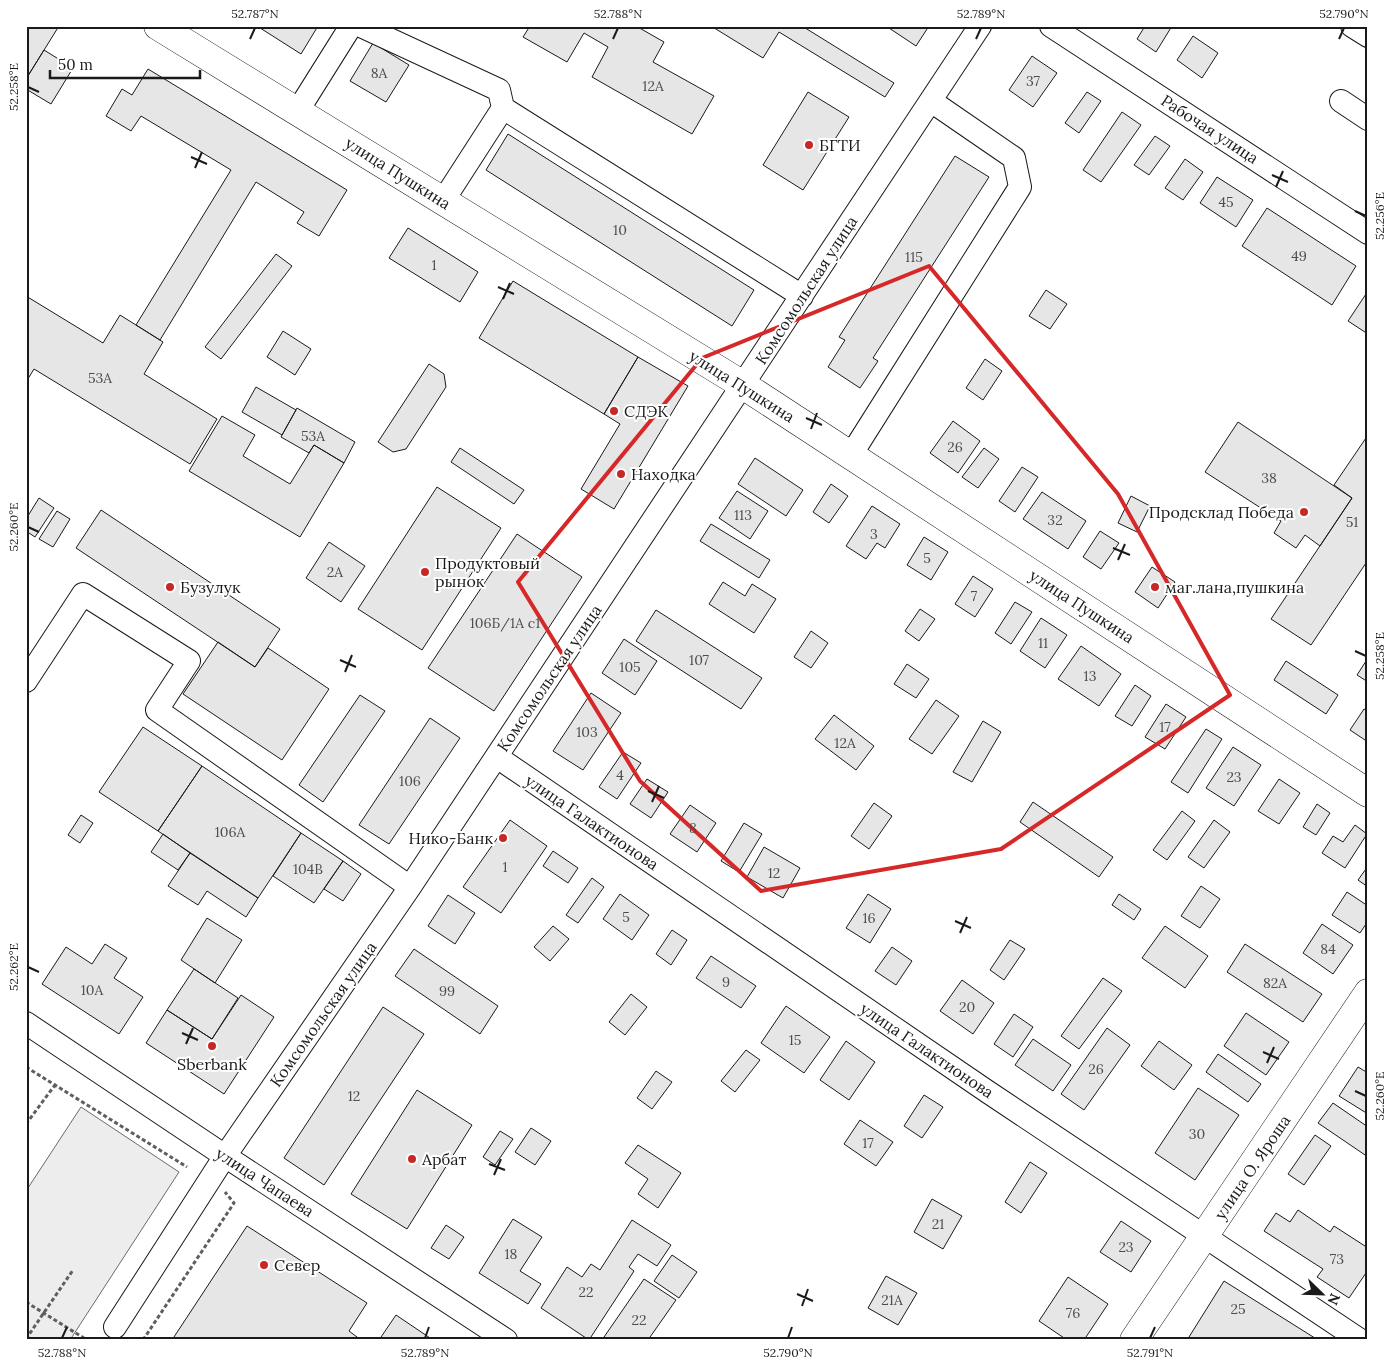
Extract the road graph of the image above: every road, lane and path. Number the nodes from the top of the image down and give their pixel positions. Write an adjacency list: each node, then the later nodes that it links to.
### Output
1 (158, 26): 11 (main road, улица Пушкина)
2 (351, 26): 11 (street)
3 (361, 26): 10 (street)
4 (980, 26): 8 (street, Комсомольская улица)
5 (1051, 26): 14 (street, Рабочая улица)
6 (1352, 26): 7 (street)
7 (1368, 36)
8 (931, 101): 15 (street, Комсомольская улица); 17 (street)
9 (1341, 101): 12 (street)
10 (503, 108): 13 (street); 15 (street)
11 (298, 112): 13 (main road, улица Пушкина)
12 (1368, 119)
13 (443, 201): 16 (main road, улица Пушкина)
14 (1368, 233)
15 (802, 296): 16 (street, Комсомольская улица)
16 (743, 385): 17 (main road, улица Пушкина); 19 (street, Комсомольская улица)
17 (851, 455): 20 (main road, улица Пушкина)
18 (26, 681): 21 (street)
19 (497, 756): 21 (street, Комсомольская улица); 30 (street, улица Галактионова)
20 (1368, 793)
21 (410, 887): 27 (street, Комсомольская улица)
22 (1368, 993): 30 (main road, улица О. Яроша)
23 (26, 1023): 27 (street, улица Чапаева)
24 (26, 1067): 25 (path)
25 (55, 1085): 26 (path); 28 (path)
26 (26, 1124)
27 (225, 1156): 34 (street, Комсомольская улица); 38 (street, улица Чапаева)
28 (187, 1167)
29 (221, 1188): 37 (path)
30 (1204, 1237): 39 (main road, улица О. Яроша); 40 (street, улица Галактионова)
31 (73, 1270): 33 (path)
32 (26, 1302): 33 (path)
33 (44, 1313): 35 (path); 36 (path)
34 (115, 1327)
35 (26, 1340)
36 (87, 1340)
37 (143, 1340)
38 (506, 1340)
39 (1134, 1340)
40 (1360, 1340)

